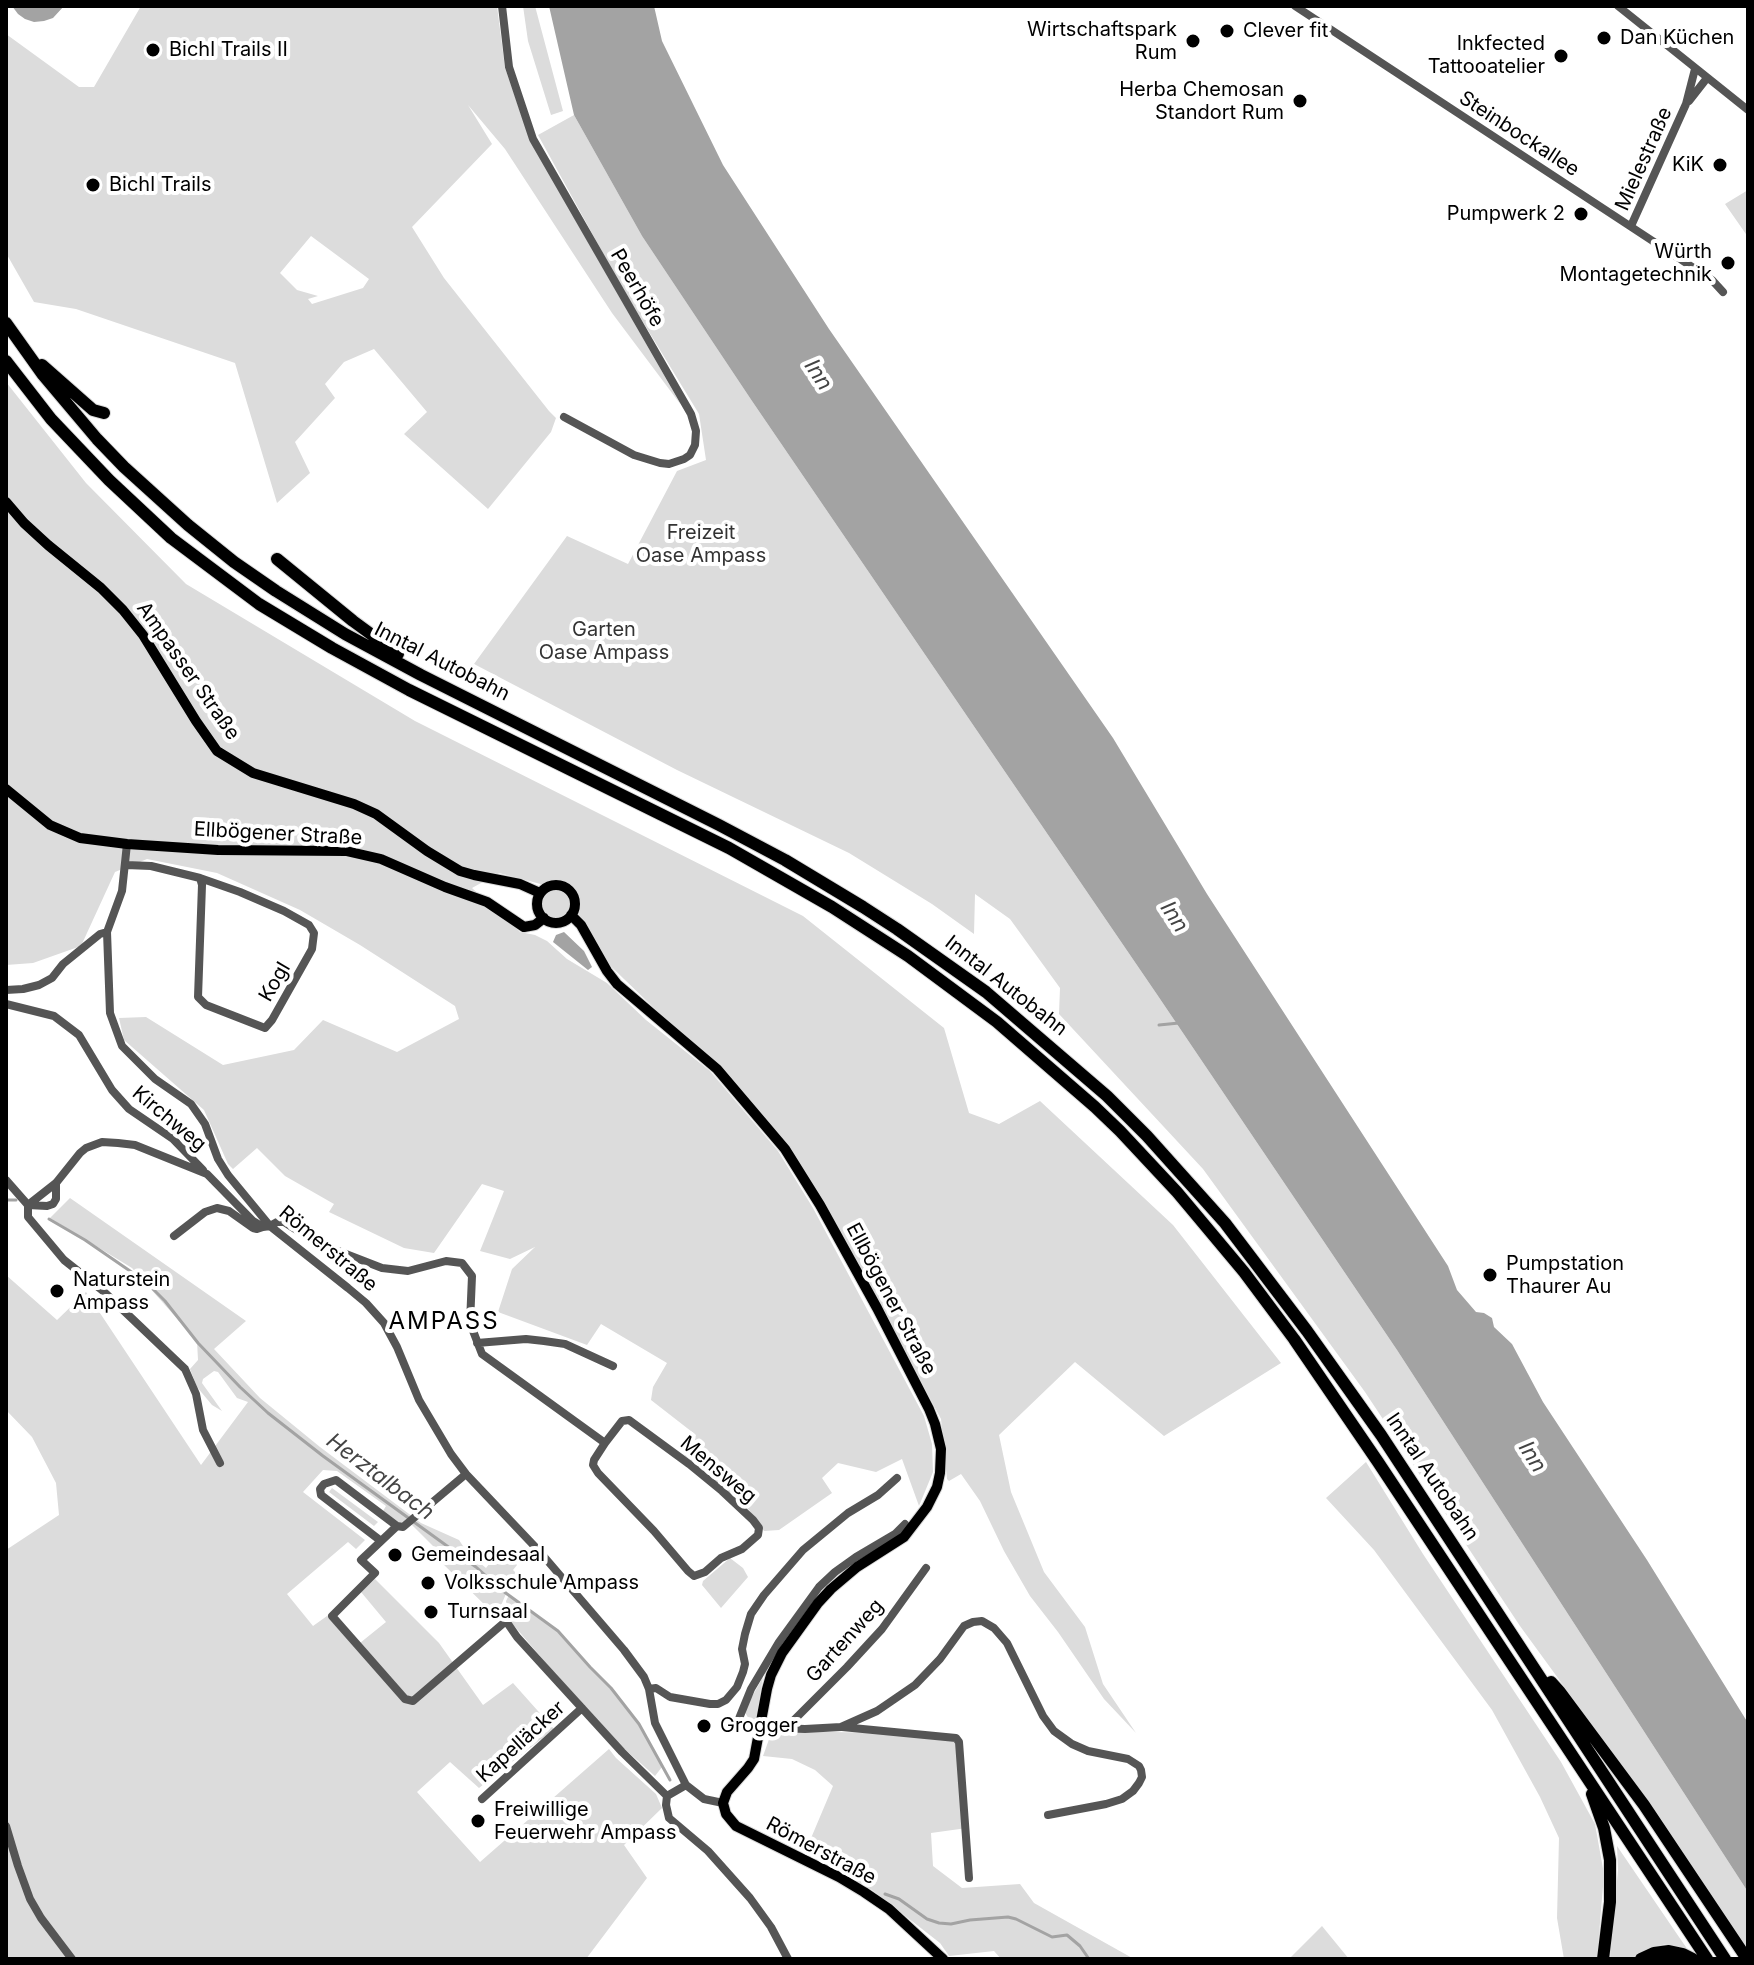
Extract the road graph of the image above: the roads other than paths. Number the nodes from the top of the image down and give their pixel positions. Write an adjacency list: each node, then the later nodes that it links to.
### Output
1 (502, 6): 16 (street, Peerhöfe)
2 (1295, 6): 10 (street, Steinbockallee)
3 (1618, 6): 5 (street)
4 (1635, 6): 5 (street)
5 (1628, 14): 6 (street)
6 (1695, 69): 7 (street); 8 (street, Mielestraße)
7 (1707, 78): 8 (street, Mielestraße); 9 (street)
8 (1686, 104): 10 (street, Mielestraße)
9 (1748, 110)
10 (1631, 226): 11 (street, Steinbockallee)
11 (1723, 292)
12 (6, 323): 13 (highway, Inntal Autobahn)
13 (30, 357): 15 (highway); 19 (highway, Inntal Autobahn)
14 (6, 361): 54 (highway, Inntal Autobahn)
15 (104, 413)
16 (564, 417)
17 (6, 502): 24 (main road, Ampasser Straße)
18 (277, 559): 19 (highway)
19 (421, 675): 48 (highway, Inntal Autobahn)
20 (6, 789): 21 (main road, Ellbögener Straße)
21 (127, 844): 22 (street, Römerstraße); 26 (main road, Ellbögener Straße)
22 (126, 865): 23 (street, Kogl); 27 (street, Römerstraße)
23 (200, 878): 23 (street, Kogl)
24 (540, 893): 25 (main road); 26 (main road)
25 (571, 915): 26 (main road); 51 (main road, Ellbögener Straße)
26 (544, 918)
27 (107, 932): 28 (street); 34 (street, Römerstraße)
28 (6, 990)
29 (6, 1004): 30 (street, Kirchweg)
30 (207, 1174): 32 (street); 34 (street, Kirchweg)
31 (6, 1180): 33 (street)
32 (56, 1183): 33 (street); 33 (street)
33 (28, 1205): 39 (street)
34 (267, 1227): 35 (street); 36 (street); 40 (street, Römerstraße)
35 (174, 1236)
36 (477, 1343): 37 (street); 38 (street)
37 (613, 1366)
38 (605, 1443): 38 (street, Mensweg)
39 (220, 1463)
40 (466, 1474): 43 (street); 49 (street, Römerstraße)
41 (897, 1478): 49 (street)
42 (905, 1524): 51 (street)
43 (397, 1526): 44 (street); 44 (street)
44 (381, 1541): 47 (street)
45 (926, 1568): 53 (street, Gartenweg)
46 (503, 1610): 47 (street, Kapelläcker)
47 (506, 1621): 50 (street, Kapelläcker)
48 (1531, 1663): 69 (highway, Inntal Autobahn); 70 (highway)
49 (649, 1689): 55 (street, Römerstraße)
50 (582, 1708): 56 (street, Kapelläcker); 57 (street, Kapelläcker)
51 (761, 1725): 53 (street); 58 (main road)
52 (841, 1727): 53 (street); 59 (street); 61 (street)
53 (780, 1728)
54 (1585, 1775): 65 (highway); 68 (highway, Inntal Autobahn)
55 (686, 1785): 56 (street); 58 (street, Römerstraße)
56 (667, 1796): 63 (street)
57 (482, 1799)
58 (723, 1803): 64 (main road, Römerstraße)
59 (1048, 1815)
60 (6, 1826): 62 (street)
61 (969, 1878)
62 (72, 1959)
63 (788, 1959)
64 (943, 1959)
65 (1603, 1959)
66 (1641, 1959): 67 (highway)
67 (1693, 1959)
68 (1707, 1959)
69 (1725, 1959)
70 (1747, 1959)

